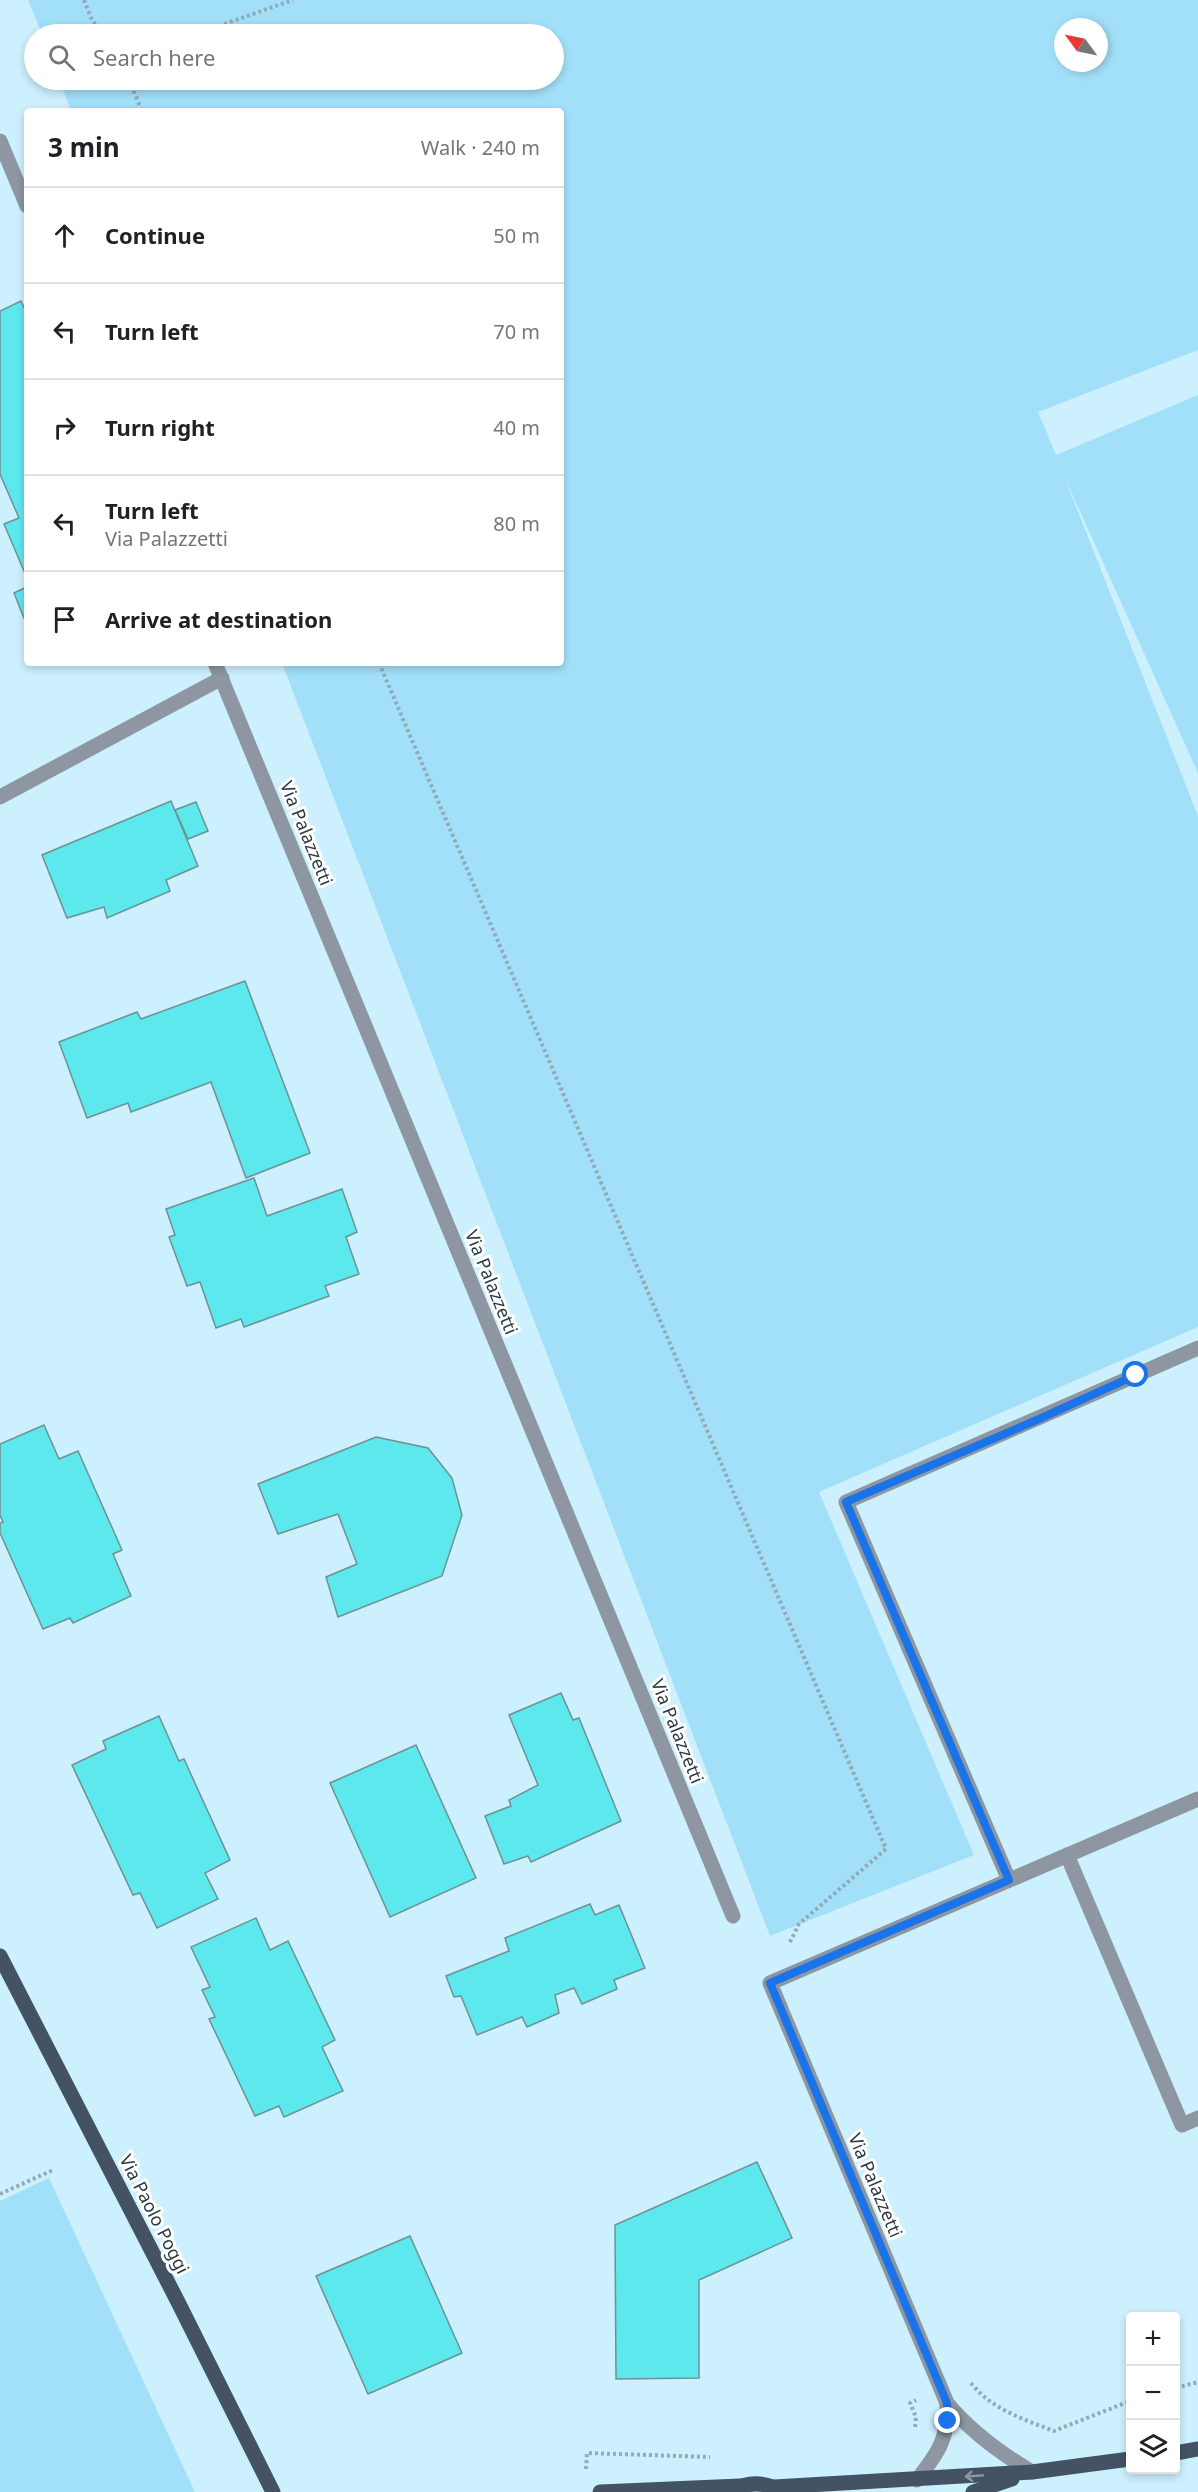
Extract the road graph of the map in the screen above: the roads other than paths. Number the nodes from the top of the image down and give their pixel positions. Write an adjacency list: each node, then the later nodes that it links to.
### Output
1 (0, 141): 2 (street)
2 (24, 199)
3 (216, 666): 4 (street, Via Palazzetti)
4 (222, 678): 5 (street); 10 (street, Via Palazzetti)
5 (0, 797)
6 (1198, 1348): 9 (street)
7 (1198, 1799): 8 (street)
8 (1067, 1855): 9 (street); 12 (street)
9 (1009, 1880): 13 (street, Via Palazzetti)
10 (734, 1916)
11 (0, 1956): 21 (main road, Via Paolo Poggi)
12 (1198, 2118)
13 (947, 2403): 17 (street, Via Palazzetti); 18 (street, Via Palazzetti)
14 (1198, 2449): 15 (main road)
15 (1180, 2452)
16 (1126, 2460): 17 (main road)
17 (1032, 2472): 18 (main road, one-way to 18); 24 (main road)
18 (917, 2480): 20 (main road)
19 (734, 2489): 20 (main road); 23 (main road)
20 (779, 2489)
21 (273, 2492)
22 (600, 2492): 23 (main road)
23 (608, 2492)
24 (974, 2492)

